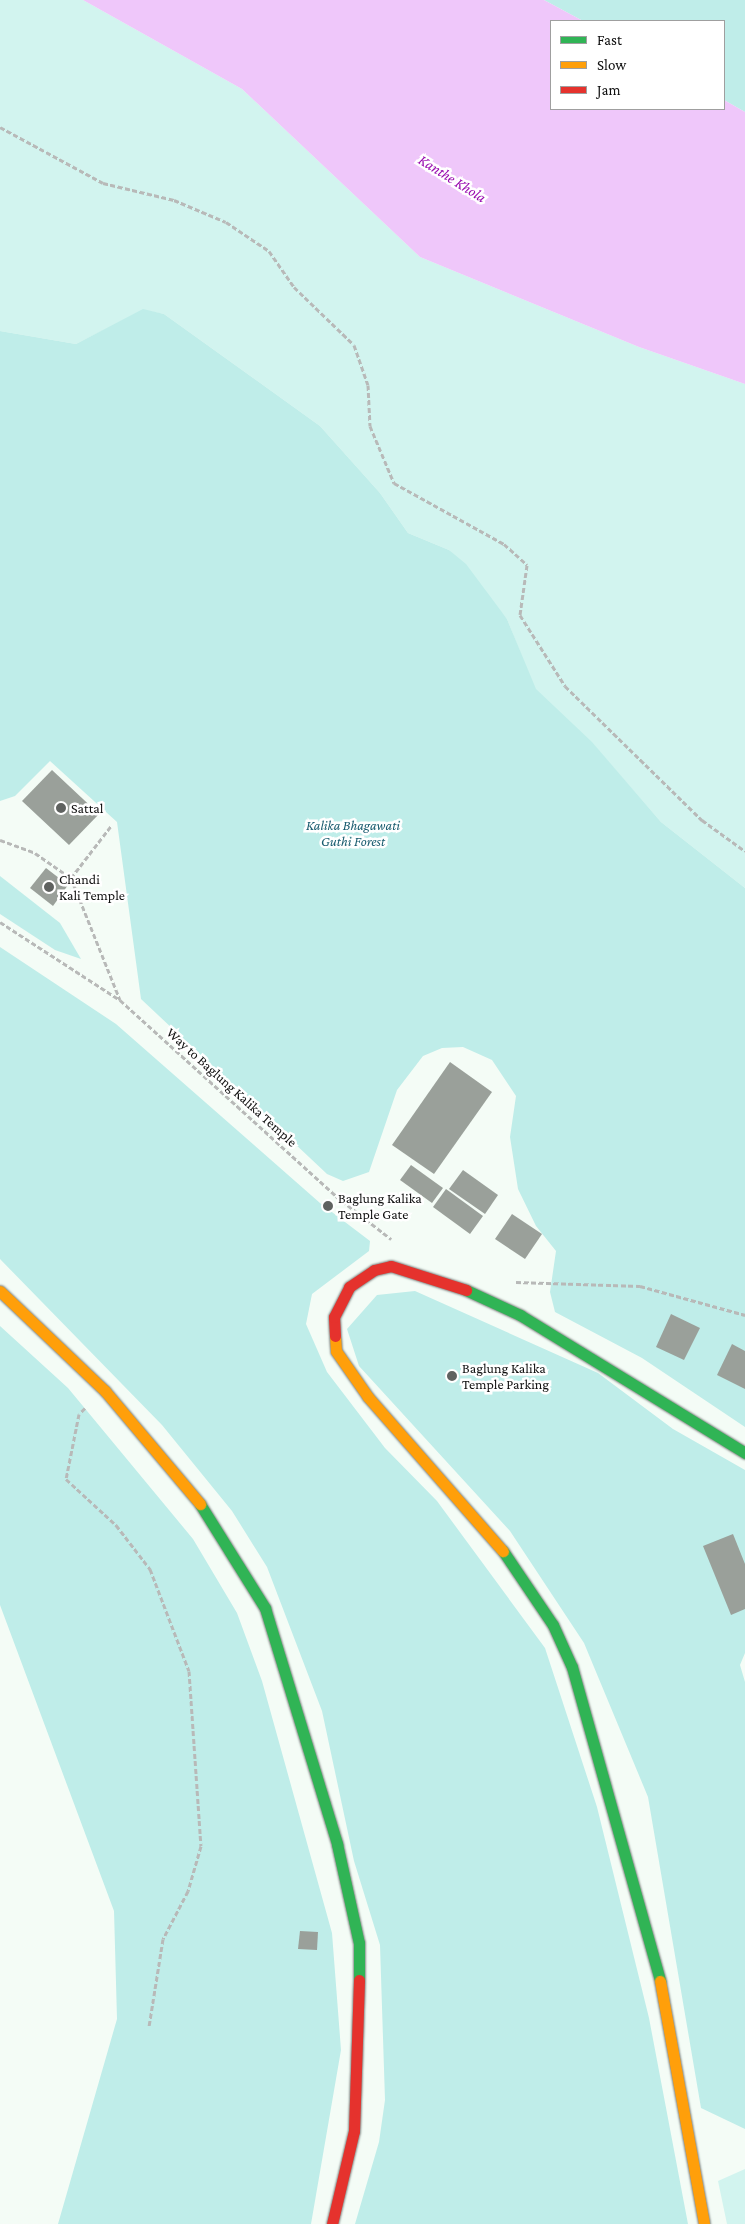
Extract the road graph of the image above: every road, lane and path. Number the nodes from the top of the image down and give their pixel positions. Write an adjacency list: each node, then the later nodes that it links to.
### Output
1 (0, 127): 4 (path)
2 (111, 826): 5 (path)
3 (0, 840): 5 (path)
4 (745, 851)
5 (70, 878): 7 (path)
6 (0, 922): 7 (path, Way to Baglung Kalika Temple)
7 (120, 1000): 8 (path, Way to Baglung Kalika Temple)
8 (396, 1244)
9 (511, 1282): 11 (path)
10 (0, 1291): 12 (main road)
11 (745, 1315)
12 (105, 1391): 14 (path); 15 (main road)
13 (745, 1453): 16 (main road)
14 (149, 2026)
15 (332, 2224)
16 (704, 2224)

